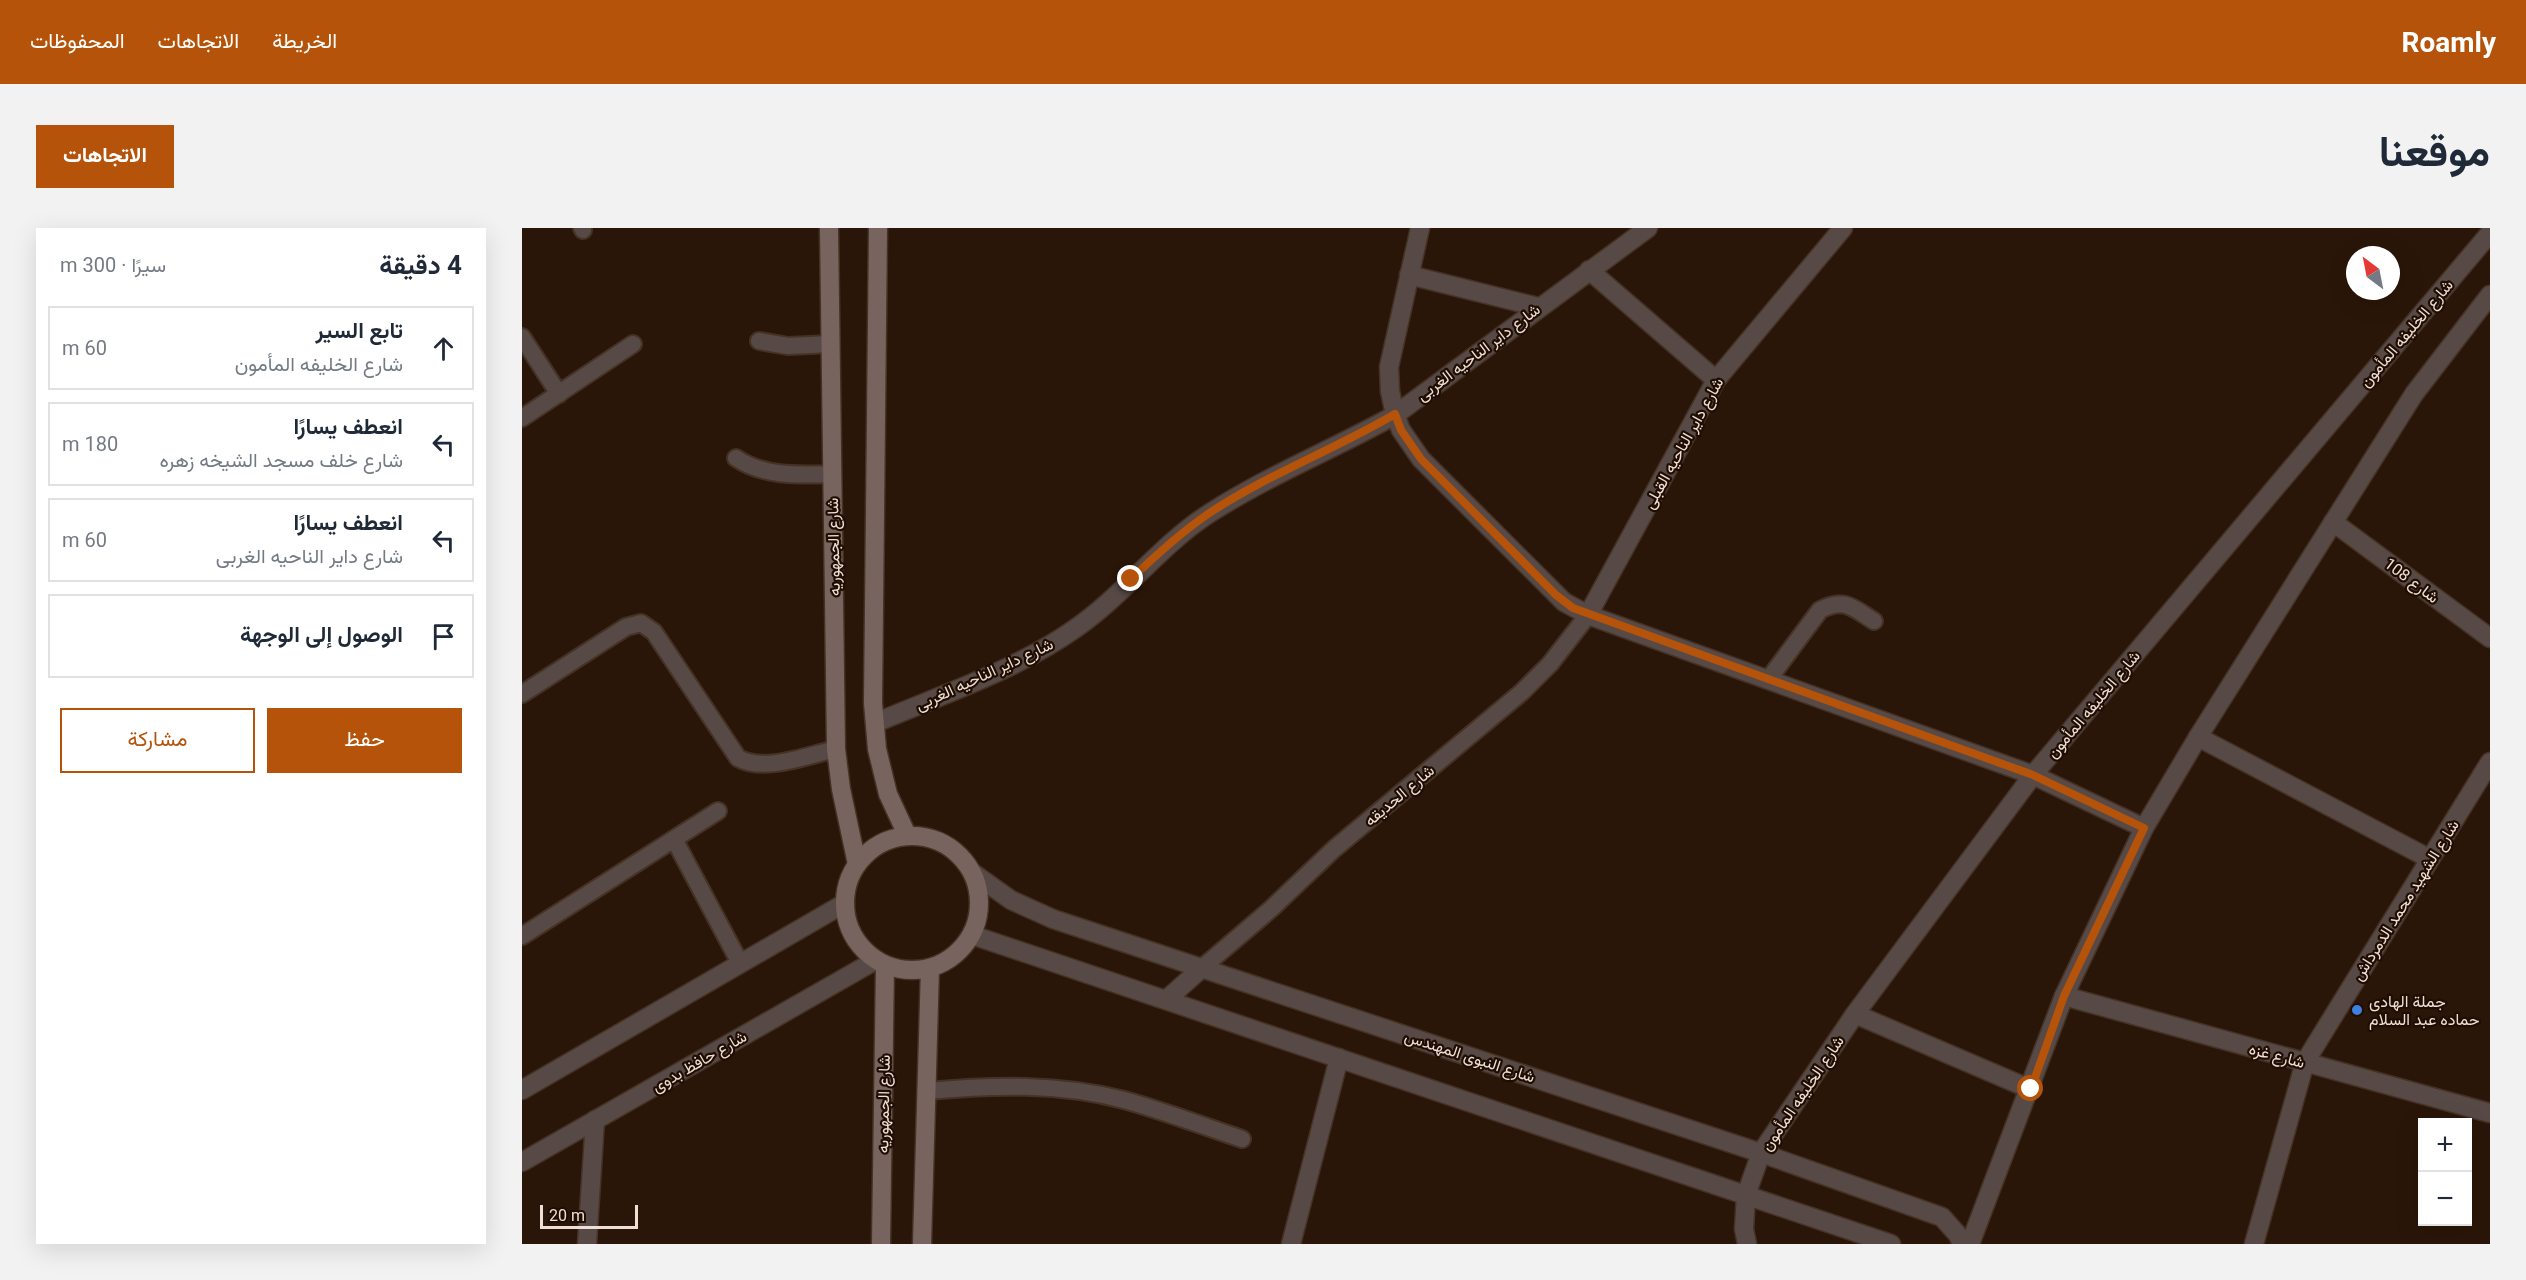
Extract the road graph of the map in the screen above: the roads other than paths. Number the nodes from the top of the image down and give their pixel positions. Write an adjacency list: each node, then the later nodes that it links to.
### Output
1 (829, 228): 14 (street, شارع الجمهوريه)
2 (878, 228): 27 (street)
3 (1420, 228): 8 (street)
4 (1648, 228): 7 (street, شارع داير الناحيه الغربى)
5 (1843, 228): 15 (street, شارع داير الناحيه القبلى)
6 (2490, 233): 31 (street, شارع الخليفه المأمون)
7 (1589, 270): 10 (street, شارع داير الناحيه الغربى); 15 (street)
8 (1409, 275): 10 (street); 17 (street)
9 (2490, 295): 21 (street)
10 (1538, 308): 17 (street, شارع داير الناحيه الغربى)
11 (522, 337): 16 (lane)
12 (759, 341): 14 (lane)
13 (633, 344): 16 (lane)
14 (831, 344): 20 (street, شارع الجمهوريه)
15 (1716, 380): 22 (street, شارع داير الناحيه القبلى)
16 (559, 394): 18 (lane)
17 (1395, 414): 22 (street); 27 (street, شارع داير الناحيه الغربى)
18 (522, 418)
19 (736, 458): 20 (lane)
20 (832, 474): 29 (street, شارع الجمهوريه)
21 (2333, 522): 24 (street, شارع 108); 28 (street)
22 (1588, 615): 25 (street); 44 (lane, شارع الحديقه)
23 (1874, 621): 25 (lane)
24 (2490, 638)
25 (1768, 680): 31 (street)
26 (522, 694): 29 (lane)
27 (875, 723): 34 (street)
28 (2198, 737): 33 (street); 36 (street)
29 (836, 749): 37 (street, شارع الجمهوريه)
30 (2490, 762): 36 (street, شارع الشهيد محمد الدمرداش)
31 (2033, 775): 33 (street); 48 (street, شارع الخليفه المأمون)
32 (718, 812): 35 (lane)
33 (2144, 828): 46 (street)
34 (907, 835): 37 (street); 38 (street)
35 (674, 839): 41 (lane); 43 (lane)
36 (2430, 860): 50 (street, شارع الشهيد محمد الدمرداش)
37 (857, 864): 39 (street)
38 (973, 873): 40 (street); 44 (street, شارع النبوى المهندس)
39 (845, 903): 42 (street); 43 (street)
40 (972, 935): 45 (street); 47 (street)
41 (522, 936)
42 (881, 962): 45 (street); 55 (street, شارع حافظ بدوى); 61 (street, شارع الجمهوريه)
43 (740, 963): 52 (street)
44 (1203, 967): 47 (street); 57 (street, شارع النبوى المهندس)
45 (930, 968): 53 (street)
46 (2064, 996): 50 (street, شارع غزه); 51 (street)
47 (1166, 1000): 49 (street)
48 (1855, 1014): 51 (street); 57 (street, شارع الخليفه المأمون)
49 (1339, 1058): 59 (street); 63 (street)
50 (2305, 1062): 54 (street, شارع غزه); 68 (street, شارع الشهيد محمد الدمرداش)
51 (2031, 1089): 67 (street)
52 (522, 1090)
53 (927, 1091): 56 (lane); 62 (street)
54 (2490, 1113)
55 (595, 1120): 58 (street, شارع حافظ بدوى); 60 (street)
56 (1242, 1139)
57 (1761, 1153): 59 (street, شارع الخليفه المأمون); 66 (street, شارع النبوى المهندس)
58 (522, 1162)
59 (1746, 1195): 64 (street, شارع الخليفه المأمون); 65 (street)
60 (588, 1244)
61 (881, 1244)
62 (922, 1244)
63 (1291, 1244)
64 (1747, 1244)
65 (1891, 1244)
66 (1962, 1244)
67 (1970, 1244)
68 (2254, 1244)

